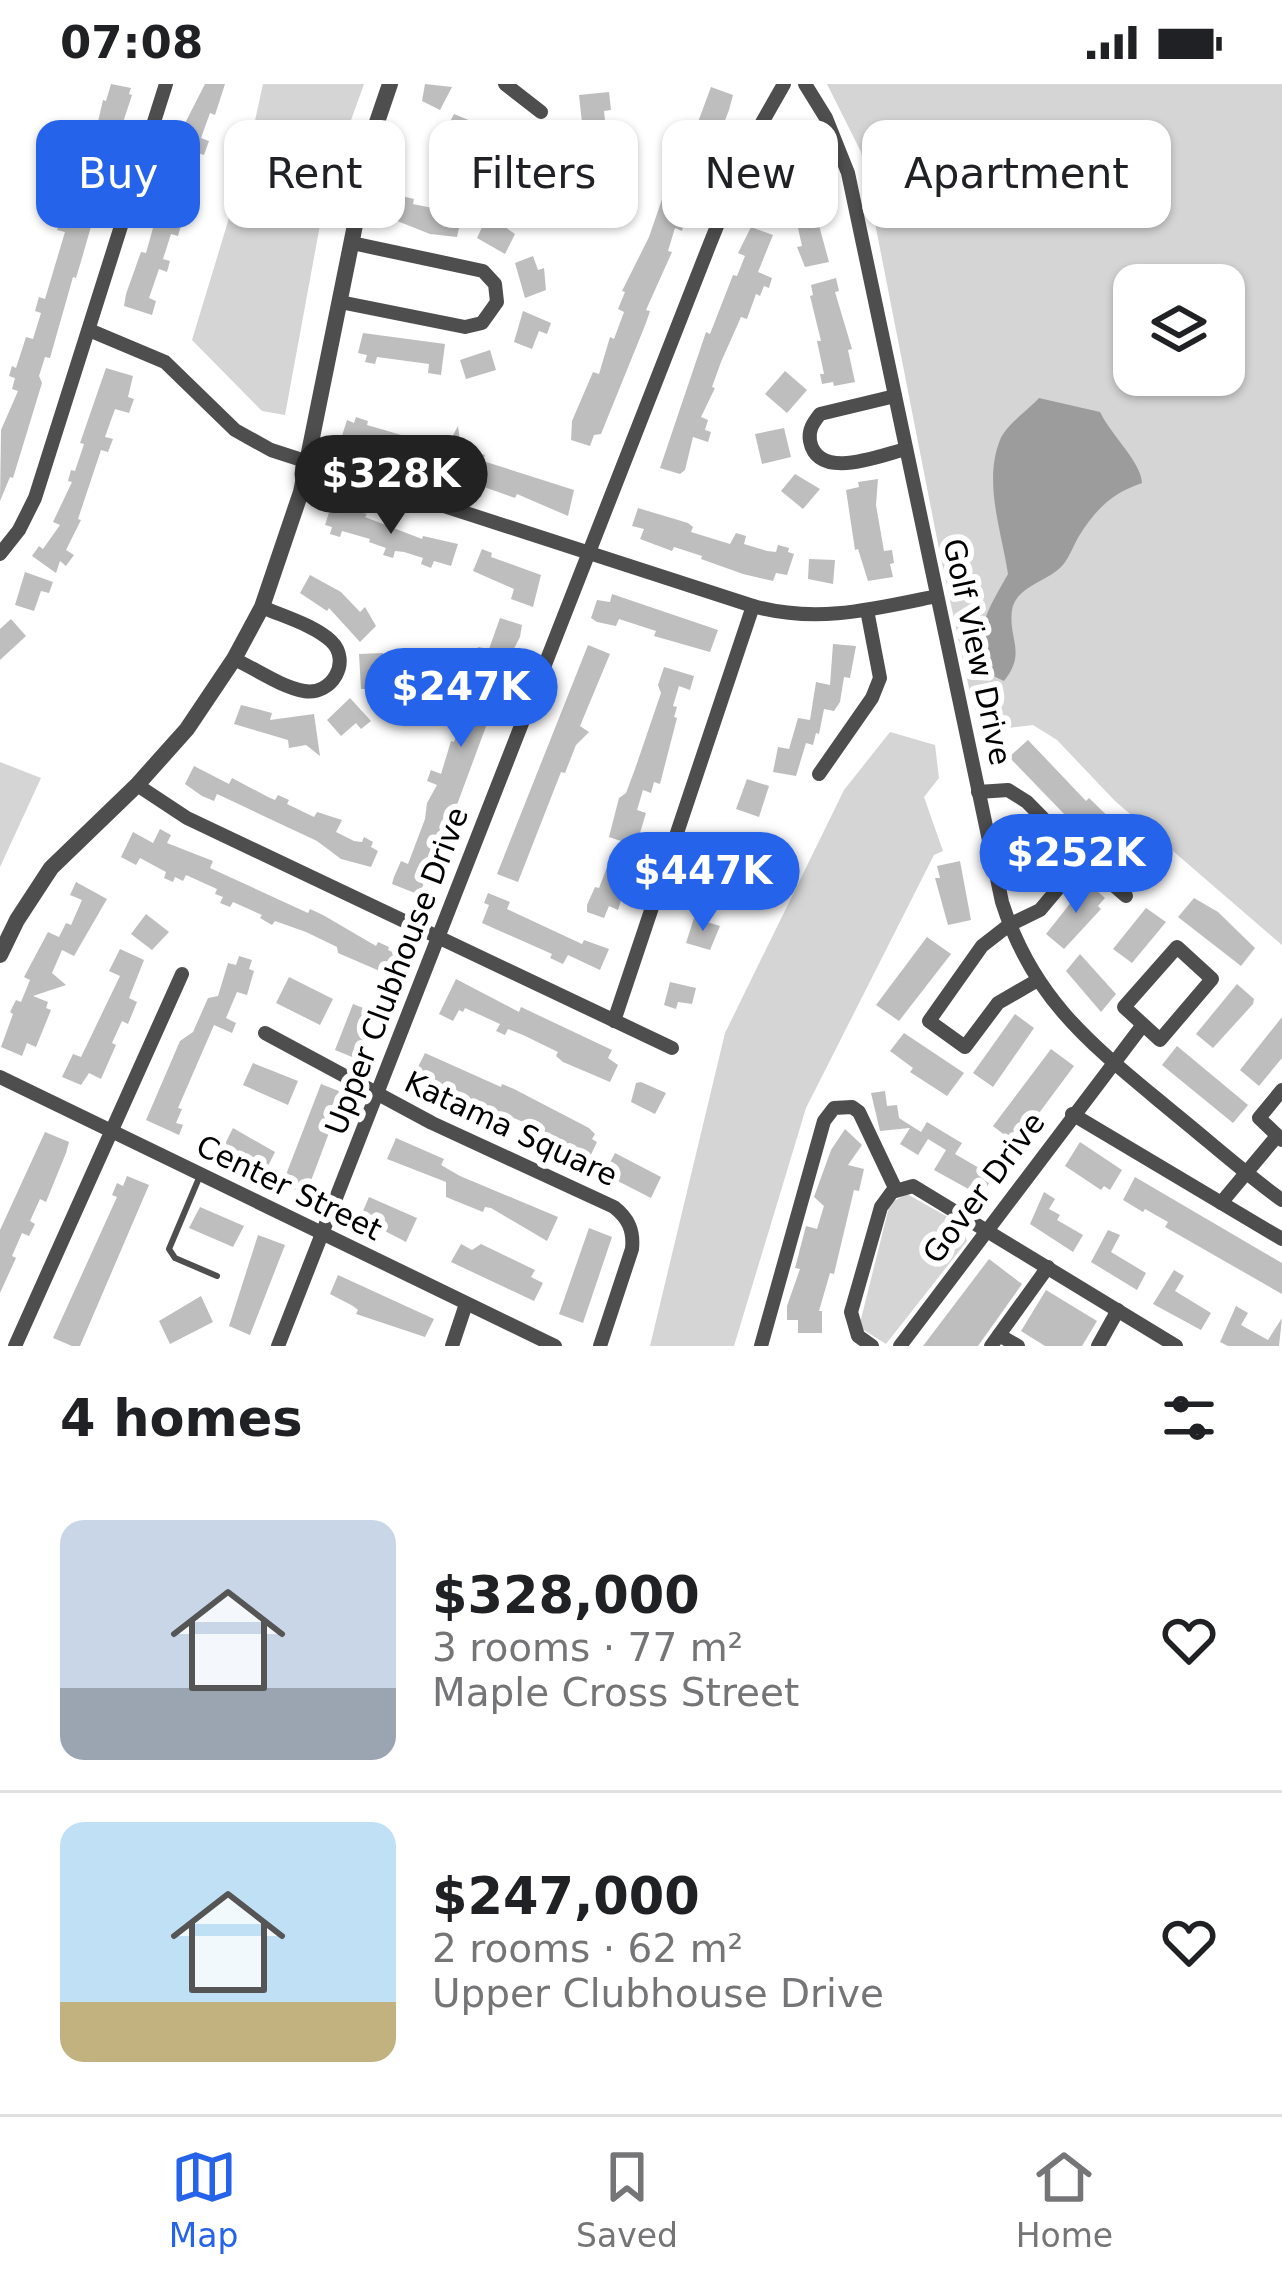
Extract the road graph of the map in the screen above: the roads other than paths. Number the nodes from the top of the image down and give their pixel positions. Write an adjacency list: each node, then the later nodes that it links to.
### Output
1 (166, 84): 9 (street)
2 (390, 84): 7 (street)
3 (505, 84): 6 (street)
4 (784, 84): 13 (street, Upper Clubhouse Drive)
5 (806, 84): 10 (street, Golf View Drive)
6 (541, 112)
7 (352, 243): 8 (street); 8 (street)
8 (340, 302): 12 (street)
9 (88, 330): 12 (street); 14 (street)
10 (895, 397): 11 (street, Golf View Drive); 11 (street)
11 (907, 449): 15 (street, Golf View Drive)
12 (308, 461): 13 (street); 17 (street)
13 (588, 553): 16 (street); 26 (street, Upper Clubhouse Drive)
14 (0, 554)
15 (937, 596): 18 (street); 22 (street, Golf View Drive)
16 (753, 606): 18 (street); 30 (street)
17 (262, 607): 19 (street); 19 (street)
18 (867, 610): 20 (street)
19 (234, 659): 21 (street)
20 (819, 774)
21 (137, 784): 26 (street); 27 (street)
22 (978, 791): 23 (street); 25 (street, Golf View Drive)
23 (1083, 860): 24 (street); 25 (street)
24 (1126, 896)
25 (1009, 926): 29 (street, Golf View Drive); 29 (street)
26 (438, 940): 30 (street); 37 (street, Upper Clubhouse Drive)
27 (0, 955)
28 (182, 974): 39 (street)
29 (1036, 981): 34 (street, Golf View Drive)
30 (614, 1021): 33 (street)
31 (1142, 1026): 31 (street); 34 (street, Gover Drive)
32 (265, 1033): 37 (street)
33 (672, 1048)
34 (1112, 1061): 38 (street, Gover Drive); 41 (street, Golf View Drive)
35 (0, 1078): 39 (street, Center Street)
36 (1282, 1090): 40 (street)
37 (378, 1096): 47 (street, Upper Clubhouse Drive); 58 (street, Katama Square)
38 (1072, 1114): 45 (street); 46 (street, Gover Drive)
39 (113, 1130): 42 (street, Center Street); 54 (street)
40 (1279, 1138): 41 (street)
41 (1247, 1173): 44 (street, Golf View Drive); 45 (street)
42 (201, 1175): 47 (street, Center Street); 50 (lane)
43 (896, 1190): 46 (street); 59 (street); 60 (street)
44 (1282, 1200)
45 (1221, 1203): 48 (street)
46 (986, 1229): 49 (street); 61 (street, Gover Drive)
47 (323, 1235): 51 (street, Center Street); 55 (street, Upper Clubhouse Drive)
48 (1282, 1239)
49 (1048, 1267): 52 (street); 53 (street)
50 (217, 1276)
51 (466, 1304): 56 (street); 57 (street, Center Street)
52 (1118, 1310): 63 (street); 64 (street)
53 (995, 1341): 62 (street)
54 (15, 1346)
55 (278, 1346)
56 (452, 1346)
57 (555, 1346)
58 (600, 1346)
59 (761, 1346)
60 (872, 1346)
61 (900, 1346)
62 (1018, 1346)
63 (1098, 1346)
64 (1176, 1346)

